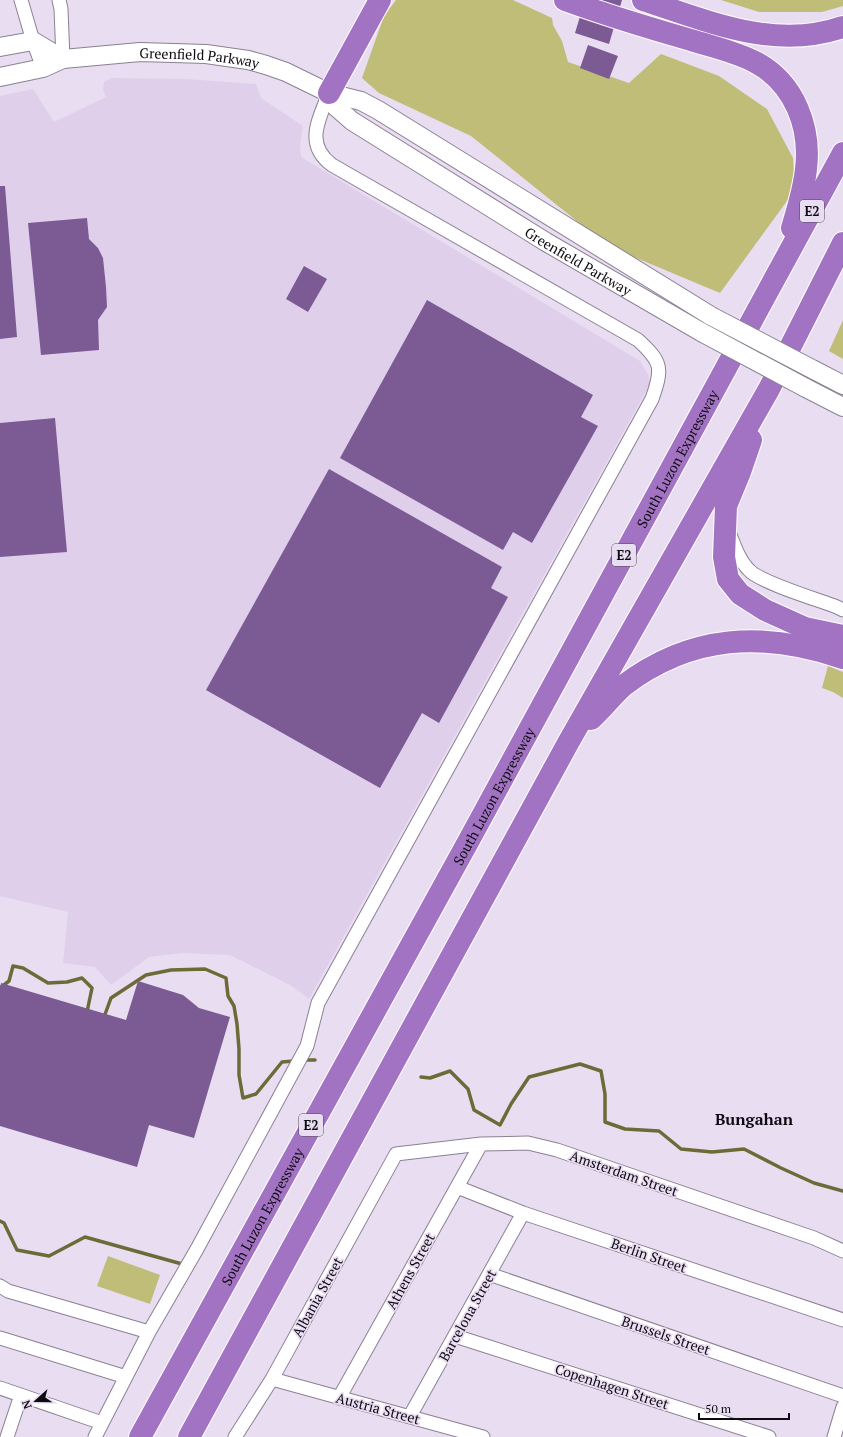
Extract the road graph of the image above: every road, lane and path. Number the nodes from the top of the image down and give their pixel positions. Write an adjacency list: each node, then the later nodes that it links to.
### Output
1 (22, 0): 7 (street)
2 (380, 0): 12 (highway)
3 (565, 0): 15 (highway)
4 (643, 0): 6 (highway)
5 (63, 3): 9 (street)
6 (843, 27)
7 (33, 40): 8 (main road); 9 (main road); 10 (street)
8 (0, 47)
9 (63, 59): 10 (main road, Greenfield Parkway); 12 (main road, Greenfield Parkway)
10 (43, 68): 11 (main road, Greenfield Parkway)
11 (0, 77)
12 (329, 93): 16 (main road, Greenfield Parkway, bridge); 18 (main road, Greenfield Parkway, bridge); 32 (street)
13 (843, 153): 15 (highway, South Luzon Expressway / E2)
14 (843, 243): 17 (highway)
15 (780, 269): 46 (highway, South Luzon Expressway / E2)
16 (843, 385)
17 (769, 389): 19 (highway); 23 (highway)
18 (843, 407)
19 (725, 522): 20 (street); 21 (highway)
20 (843, 610)
21 (843, 636)
22 (843, 658): 23 (highway)
23 (568, 743): 47 (highway)
24 (481, 1144): 25 (street, Amsterdam Street); 26 (street, Athens Street); 28 (street, Amsterdam Street)
25 (396, 1154): 36 (street, Albania Street)
26 (457, 1187): 27 (street, Berlin Street); 40 (street, Athens Street)
27 (523, 1213): 29 (street, Barcelona Street); 31 (street, Berlin Street)
28 (843, 1251)
29 (489, 1274): 33 (street, Barcelona Street); 39 (street, Brussels Street)
30 (3, 1291): 32 (street)
31 (843, 1320)
32 (149, 1332): 35 (street)
33 (455, 1336): 42 (street, Barcelona Street); 50 (street, Copenhagen Street)
34 (0, 1338): 35 (street)
35 (126, 1377): 43 (street)
36 (272, 1379): 40 (street, Austria Street); 48 (street, Albania Street)
37 (0, 1388): 38 (street)
38 (21, 1395): 43 (street); 44 (street)
39 (843, 1396)
40 (339, 1398): 42 (street, Austria Street)
41 (843, 1407): 51 (street)
42 (410, 1416): 49 (street, Austria Street)
43 (102, 1423): 45 (street)
44 (7, 1437)
45 (94, 1437)
46 (140, 1437)
47 (188, 1437)
48 (235, 1437)
49 (483, 1437)
50 (765, 1437)
51 (834, 1437)

